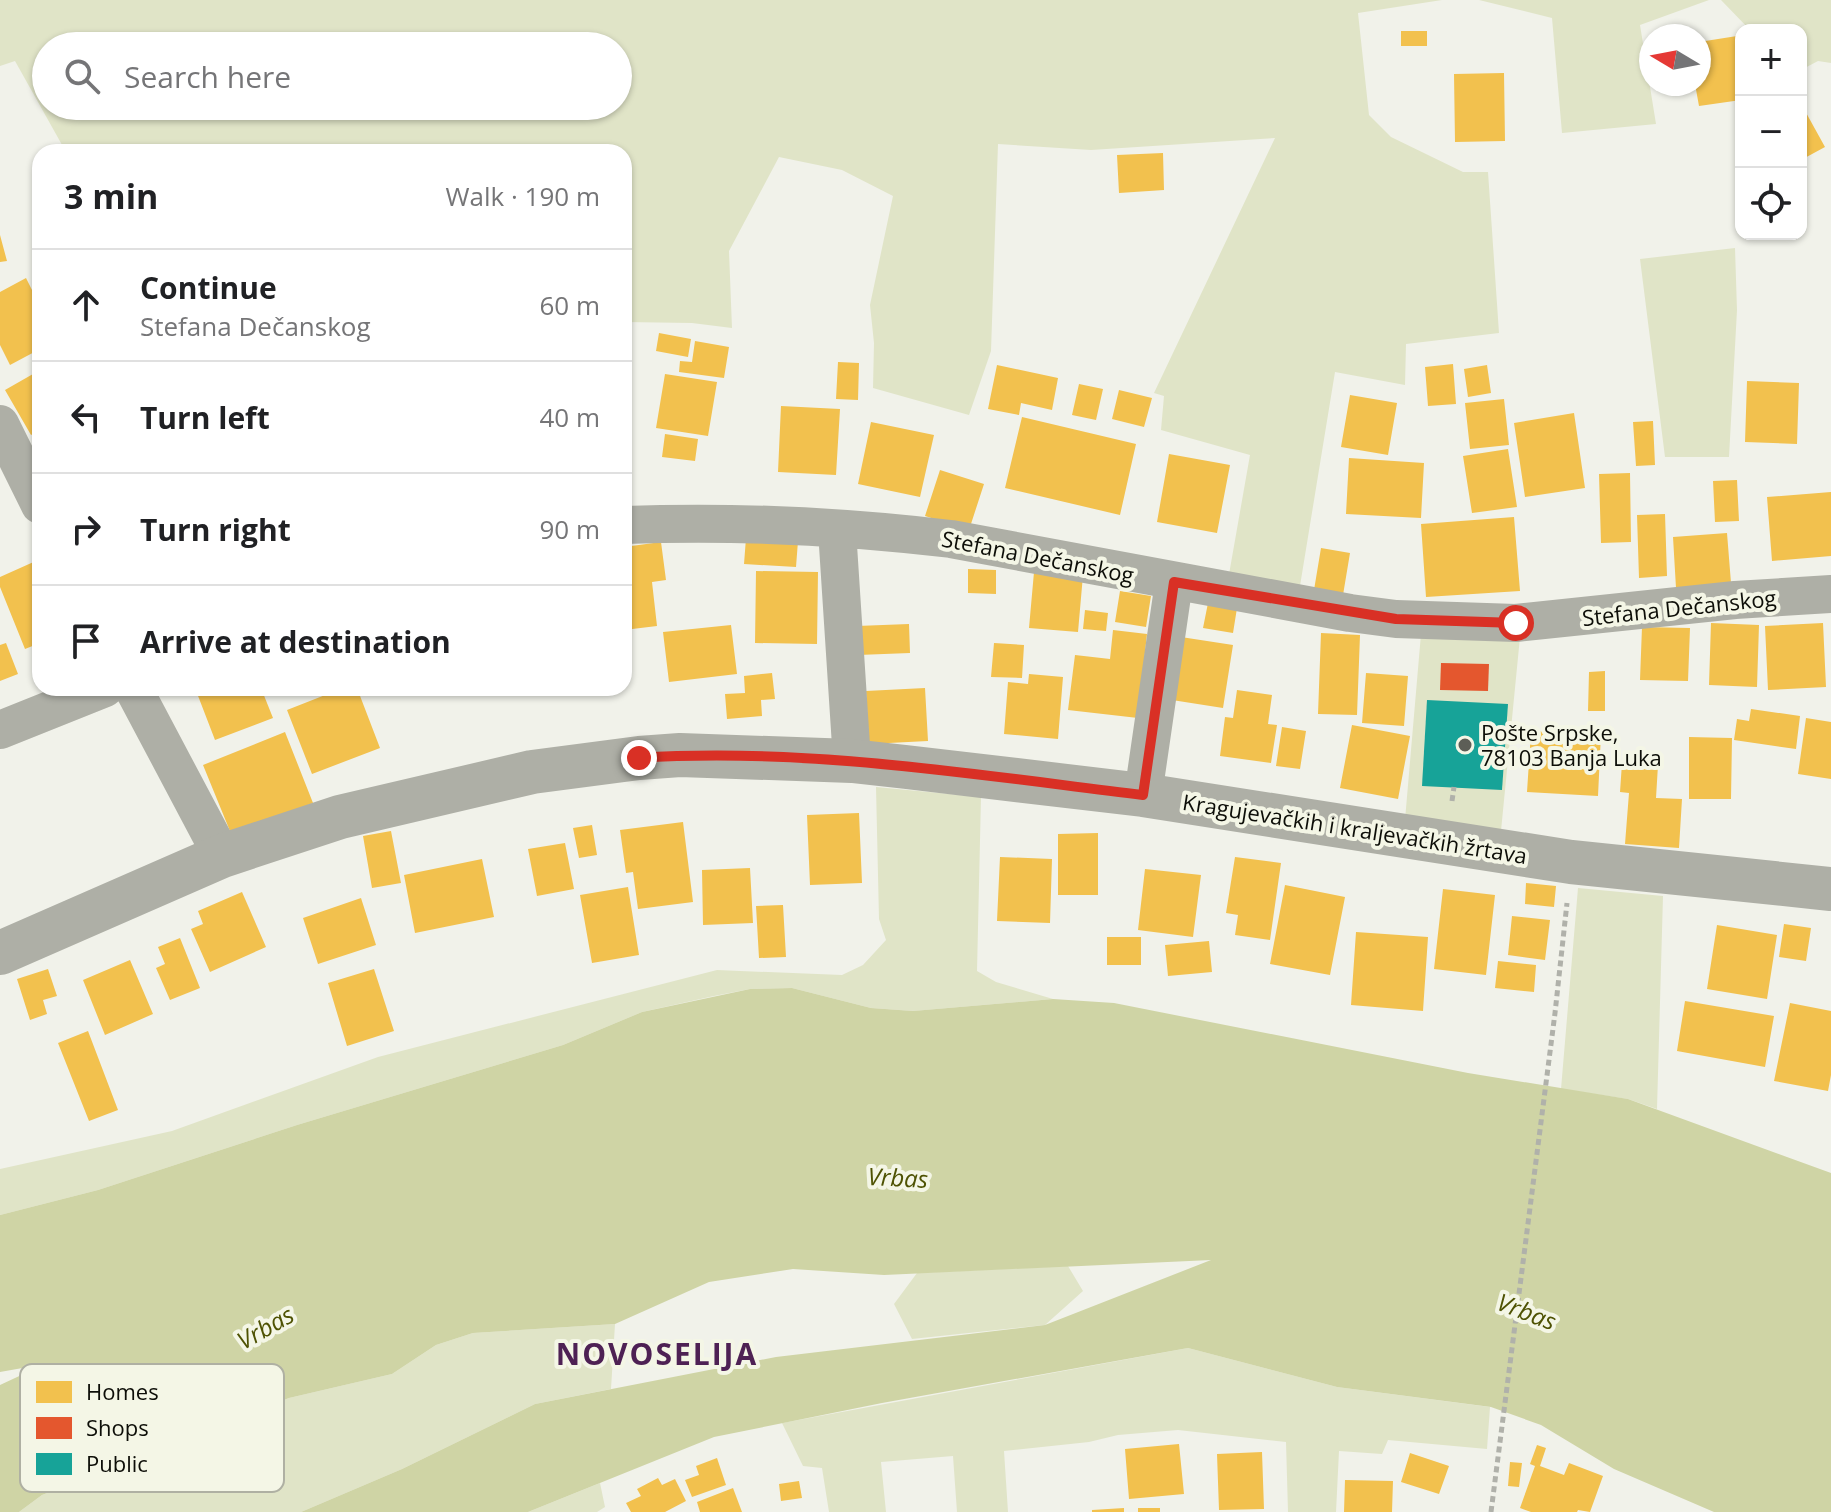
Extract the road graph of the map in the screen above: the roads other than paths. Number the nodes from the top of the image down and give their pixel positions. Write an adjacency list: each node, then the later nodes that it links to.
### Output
1 (0, 424): 2 (street)
2 (32, 489)
3 (632, 525): 4 (street, Stefana Dečanskog)
4 (837, 530): 5 (street, Stefana Dečanskog); 10 (street)
5 (1174, 582): 6 (street, Stefana Dečanskog); 11 (street)
6 (1831, 594)
7 (85, 696): 9 (street)
8 (137, 696): 12 (street)
9 (0, 730)
10 (852, 761): 11 (street, Kragujevačkih i kraljevačkih žrtava); 12 (street, Kragujevačkih i kraljevačkih žrtava)
11 (1143, 795): 13 (street, Kragujevačkih i kraljevačkih žrtava)
12 (222, 856): 14 (street, Kragujevačkih i kraljevačkih žrtava)
13 (1831, 889)
14 (0, 953)

